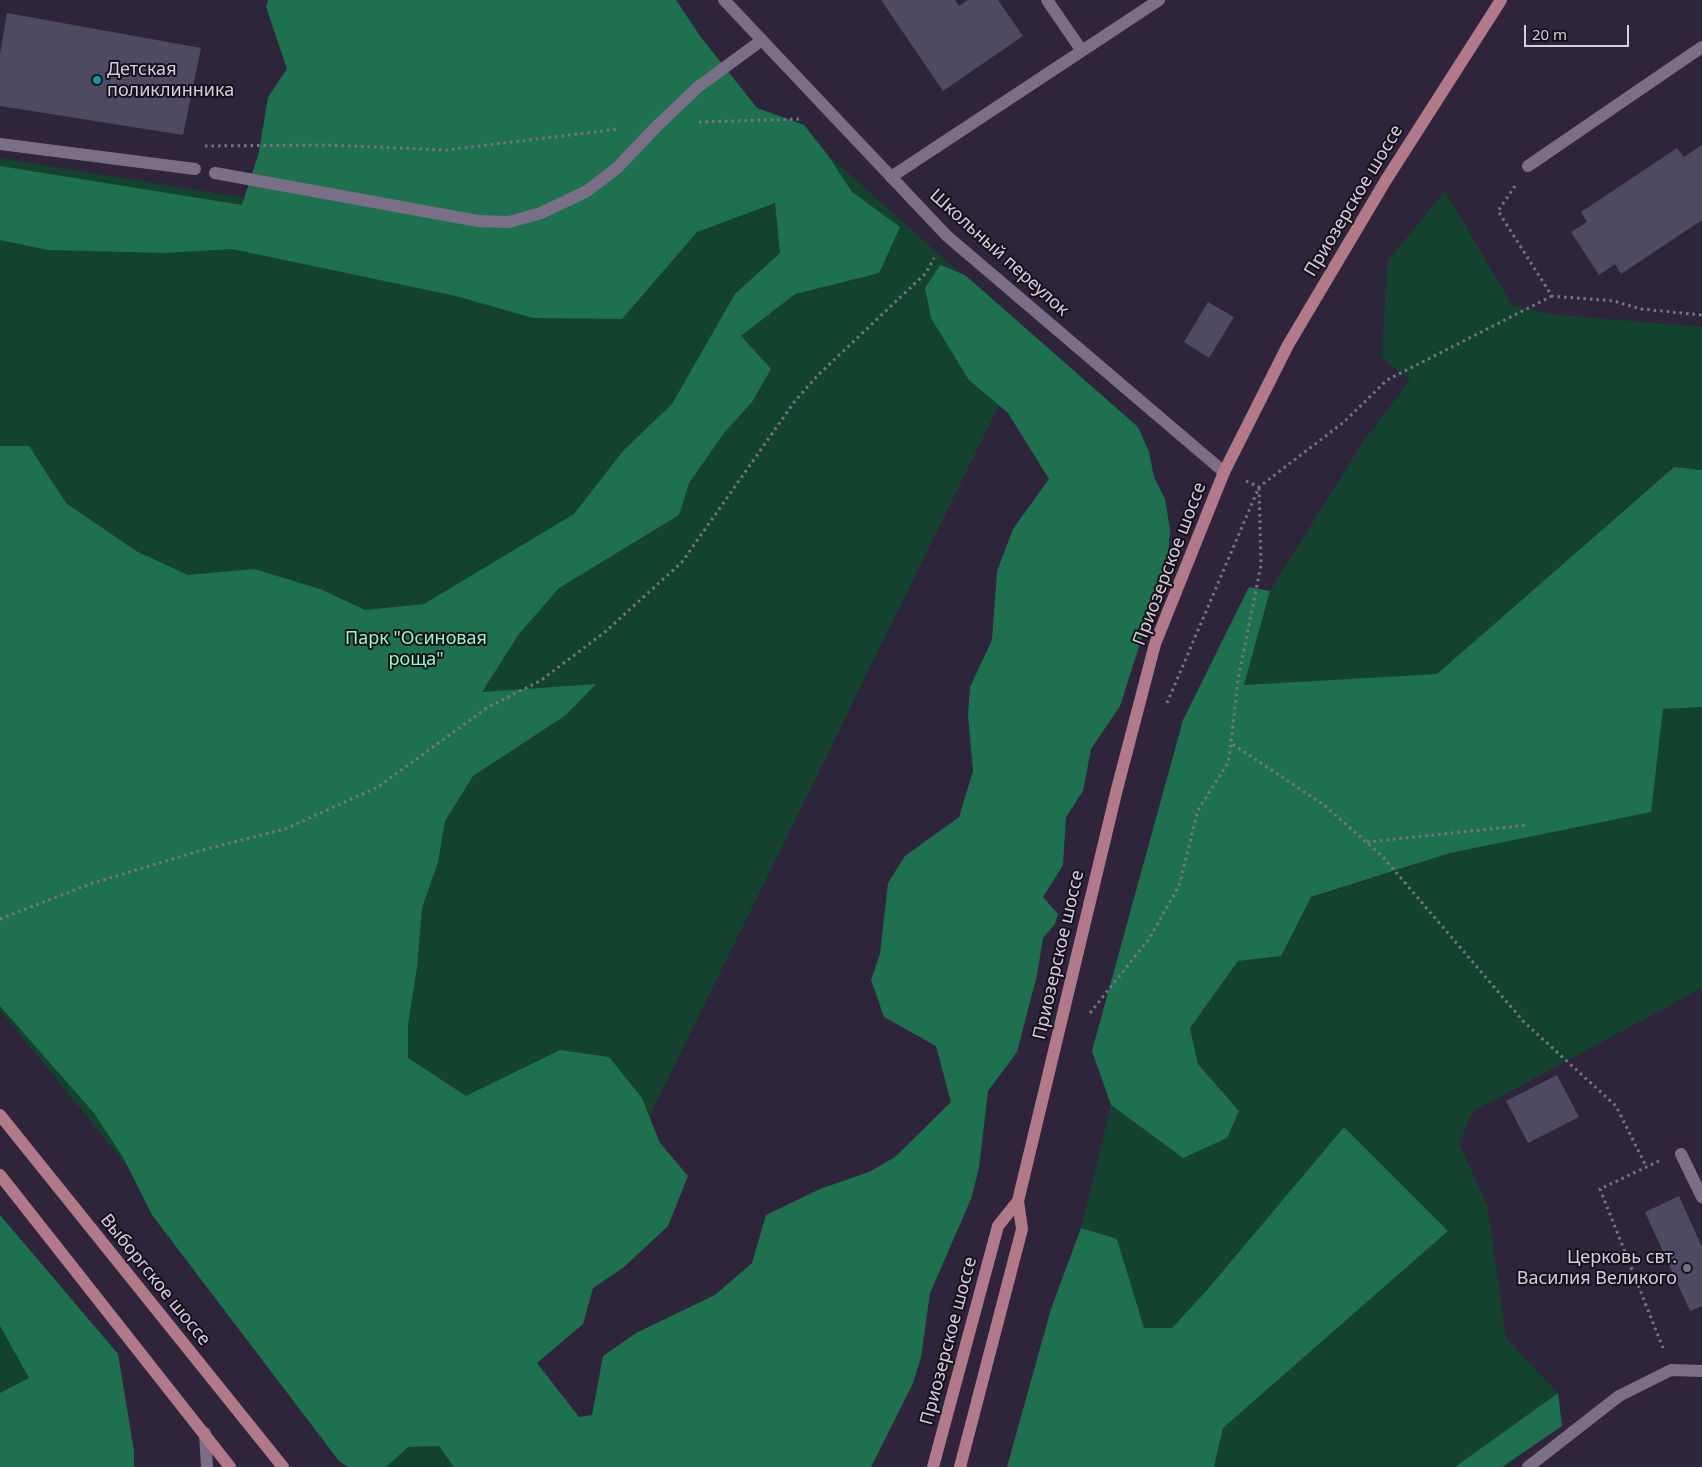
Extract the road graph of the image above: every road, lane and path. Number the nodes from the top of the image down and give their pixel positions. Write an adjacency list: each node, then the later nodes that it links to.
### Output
1 (724, 0): 5 (street, Школьный переулок)
2 (1047, 0): 7 (street)
3 (1159, 0): 7 (street)
4 (1501, 0): 20 (main road, Приозерское шоссе)
5 (762, 40): 8 (street, Школьный переулок); 10 (street)
6 (1702, 47): 13 (street)
7 (1082, 50): 16 (street)
8 (836, 118): 9 (path); 16 (street, Школьный переулок)
9 (697, 122)
10 (656, 126): 12 (path); 15 (street)
11 (0, 144): 14 (street)
12 (200, 146)
13 (1528, 166): 18 (path)
14 (194, 170)
15 (215, 173)
16 (891, 177): 17 (street, Школьный переулок)
17 (947, 236): 20 (street, Школьный переулок); 25 (path)
18 (1552, 296): 19 (path); 21 (path)
19 (1702, 315)
20 (1224, 472): 21 (path); 31 (main road, Приозерское шоссе)
21 (1259, 487): 22 (path)
22 (1231, 743): 24 (path); 26 (path)
23 (1528, 825): 24 (path)
24 (1367, 842): 32 (path)
25 (0, 919)
26 (1089, 1014)
27 (0, 1115): 37 (main road, Выборгское шоссе)
28 (1682, 1154): 30 (street)
29 (0, 1175): 34 (main road)
30 (1702, 1197)
31 (1018, 1201): 38 (main road, Приозерское шоссе); 39 (main road, Приозерское шоссе)
32 (1671, 1370): 33 (street); 40 (street)
33 (1702, 1371)
34 (205, 1433): 35 (street); 36 (main road)
35 (207, 1467)
36 (230, 1467)
37 (283, 1467)
38 (933, 1467)
39 (960, 1467)
40 (1528, 1467)

